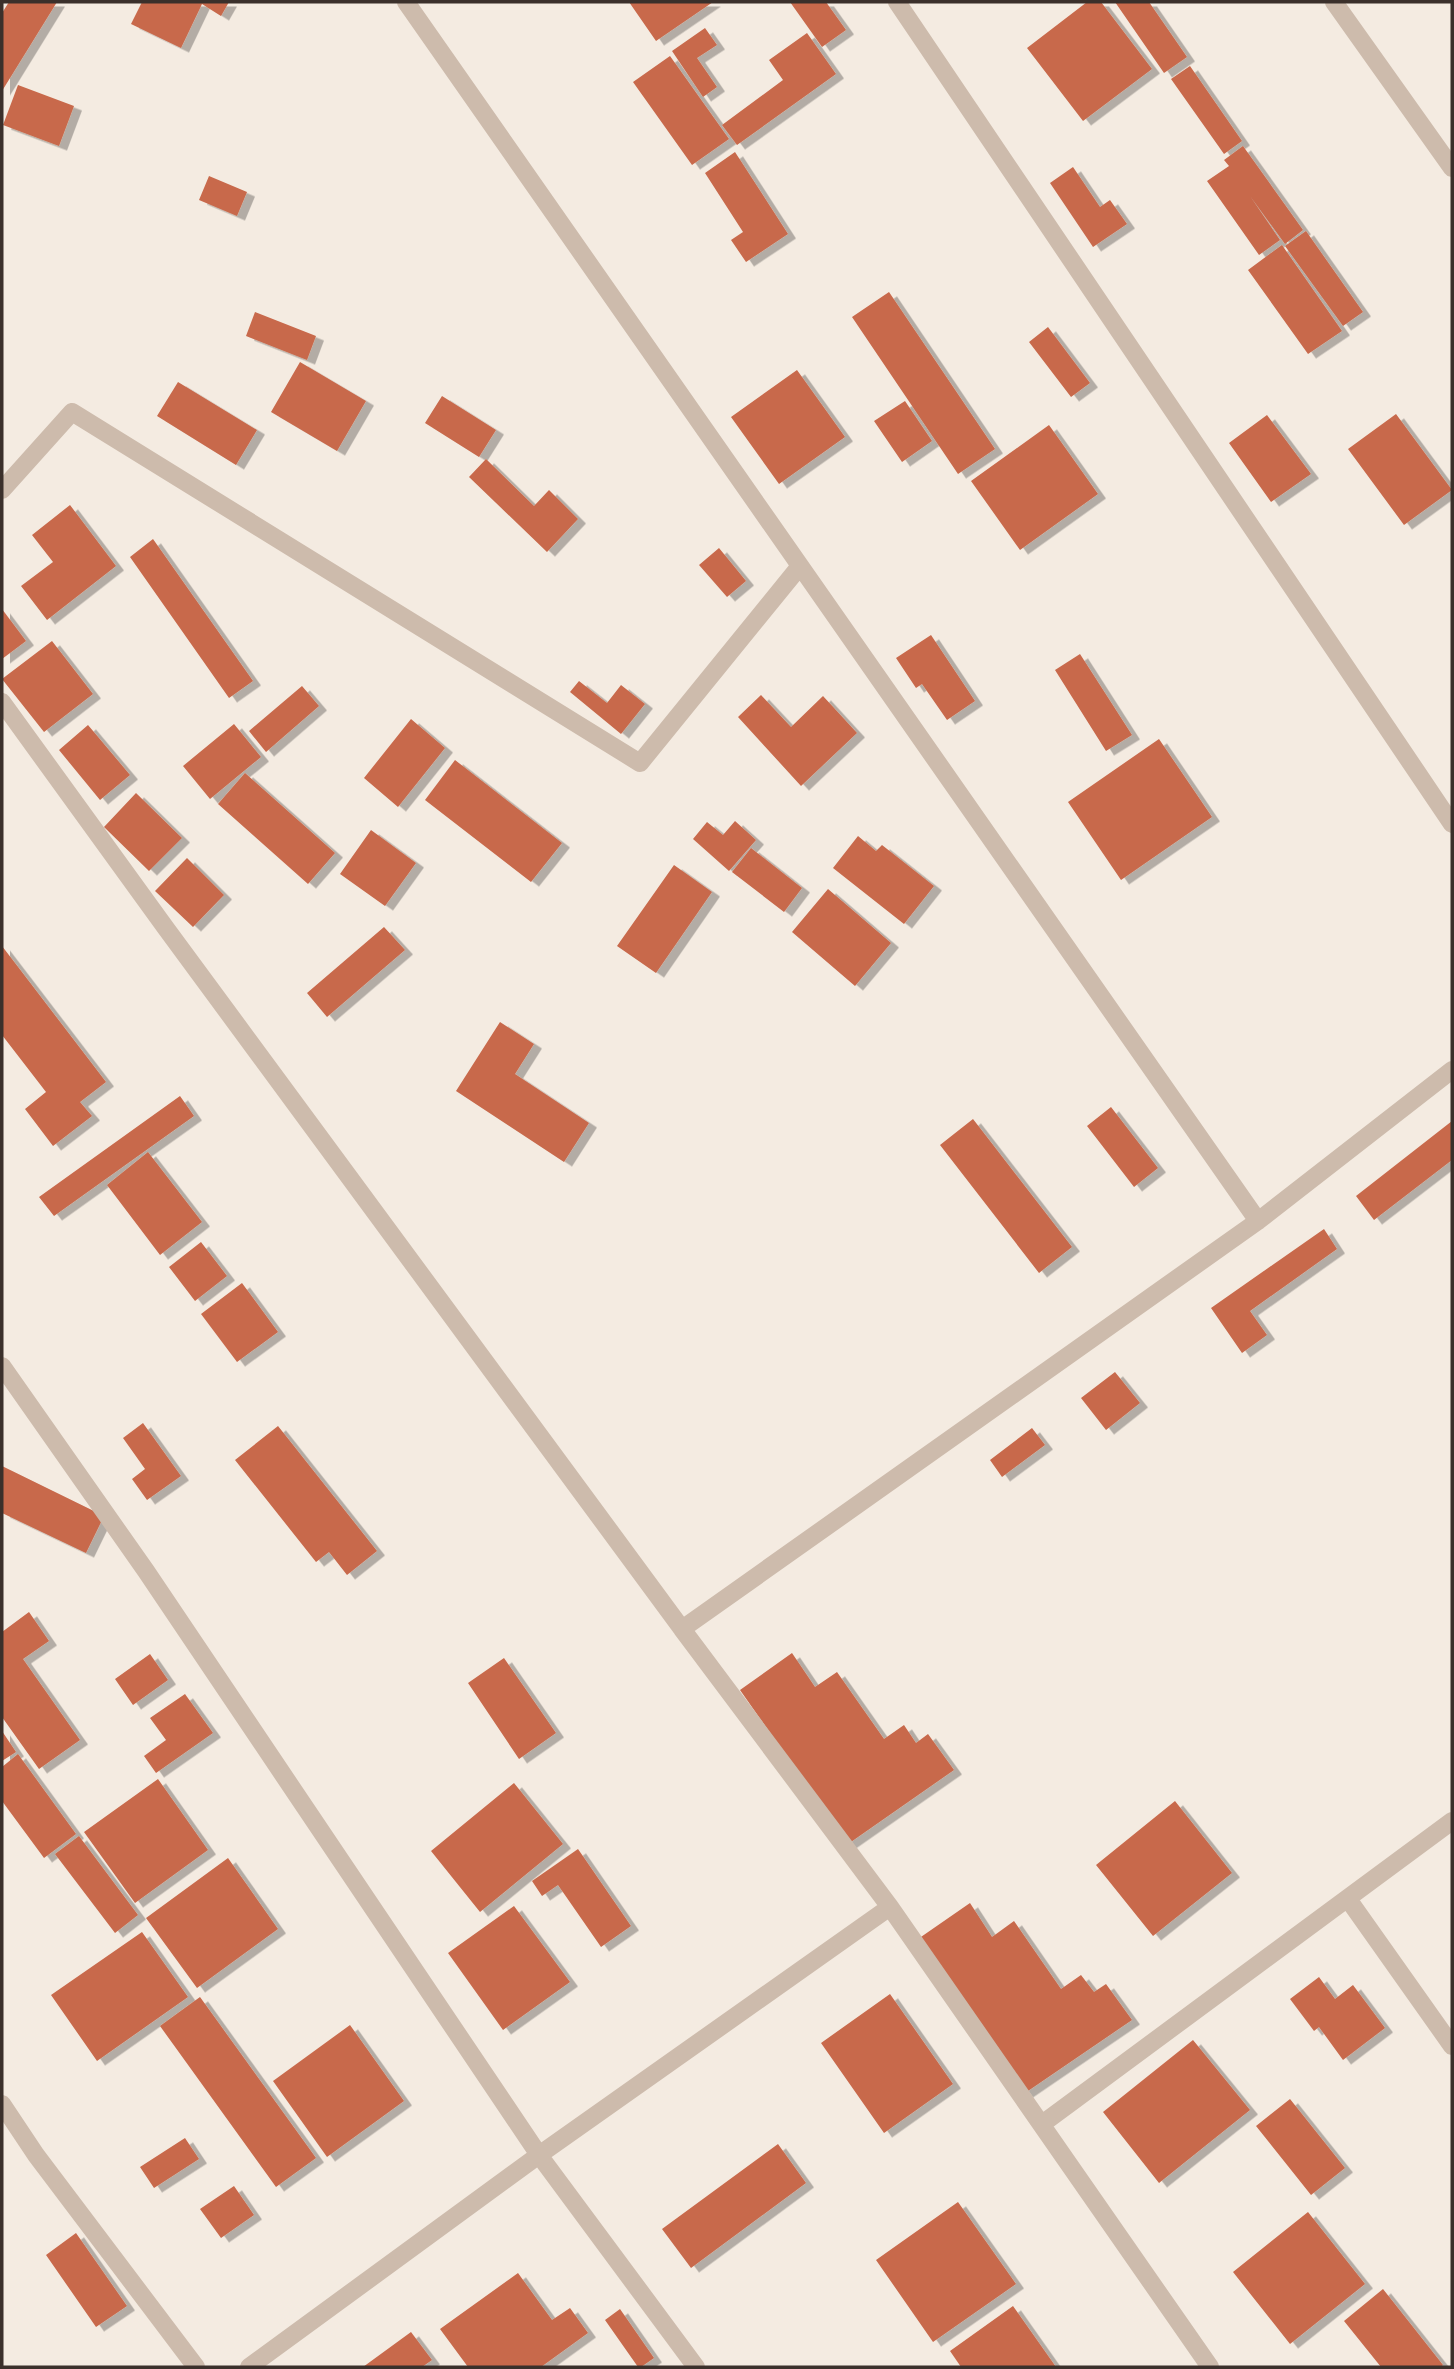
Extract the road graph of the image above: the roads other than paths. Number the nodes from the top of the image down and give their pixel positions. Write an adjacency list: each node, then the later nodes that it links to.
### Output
1 (406, 2): 6 (street)
2 (897, 2): 8 (street)
3 (1334, 2): 4 (street)
4 (1452, 168)
5 (2, 491): 6 (street)
6 (800, 566): 10 (street)
7 (2, 702): 12 (street)
8 (1452, 824)
9 (1452, 1070): 10 (street)
10 (1258, 1221): 12 (street)
11 (2, 1366): 19 (street)
12 (682, 1629): 15 (street)
13 (1452, 1821): 14 (street)
14 (1348, 1899): 16 (street); 18 (street)
15 (890, 1906): 18 (street); 19 (street)
16 (1452, 2046)
17 (2, 2104): 20 (street)
18 (1042, 2124): 23 (street)
19 (539, 2155): 21 (street); 22 (street)
20 (197, 2367)
21 (249, 2367)
22 (696, 2367)
23 (1210, 2367)

